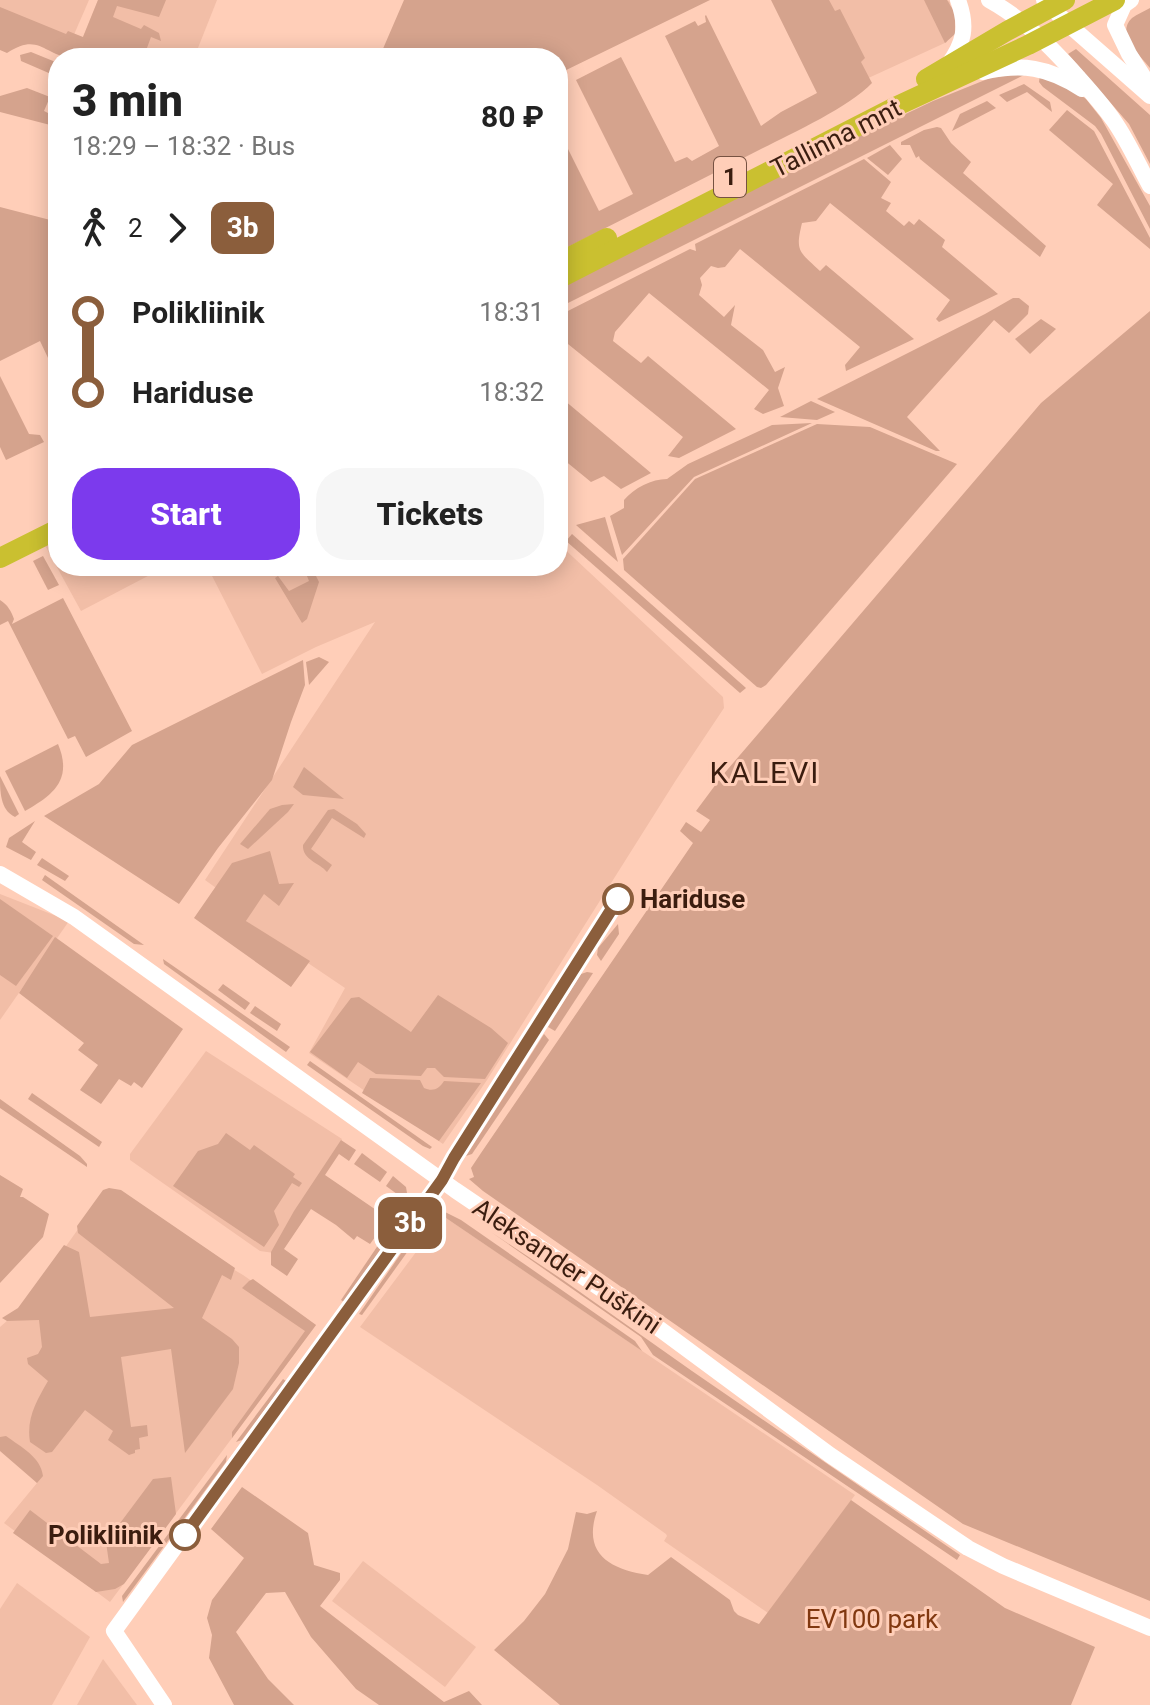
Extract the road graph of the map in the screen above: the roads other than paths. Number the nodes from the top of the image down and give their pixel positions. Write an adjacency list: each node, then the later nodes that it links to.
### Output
1 (958, 0): 9 (main road)
2 (989, 0): 6 (main road)
3 (1115, 0): 7 (highway, Tallinna mnt / 1)
4 (1131, 0): 10 (main road)
5 (1053, 2): 6 (highway, Tallinna mnt / 1); 7 (main road)
6 (1024, 22): 8 (main road); 9 (highway, Tallinna mnt / 1)
7 (1068, 24): 8 (highway, Tallinna mnt / 1); 11 (main road)
8 (1042, 38): 9 (highway, Tallinna mnt / 1); 12 (main road)
9 (951, 74): 12 (main road); 14 (highway, Tallinna mnt / 1); 15 (highway, Tallinna mnt / 1)
10 (1150, 87)
11 (1150, 96)
12 (1095, 97): 13 (main road)
13 (1150, 186)
14 (568, 258)
15 (568, 274)
16 (48, 521): 18 (highway)
17 (48, 534): 19 (highway)
18 (0, 545)
19 (0, 558)
20 (0, 874): 21 (main road, Aleksander Puškini)
21 (442, 1180): 22 (main road, Aleksander Puškini); 23 (main road)
22 (1150, 1628)
23 (164, 1705)

